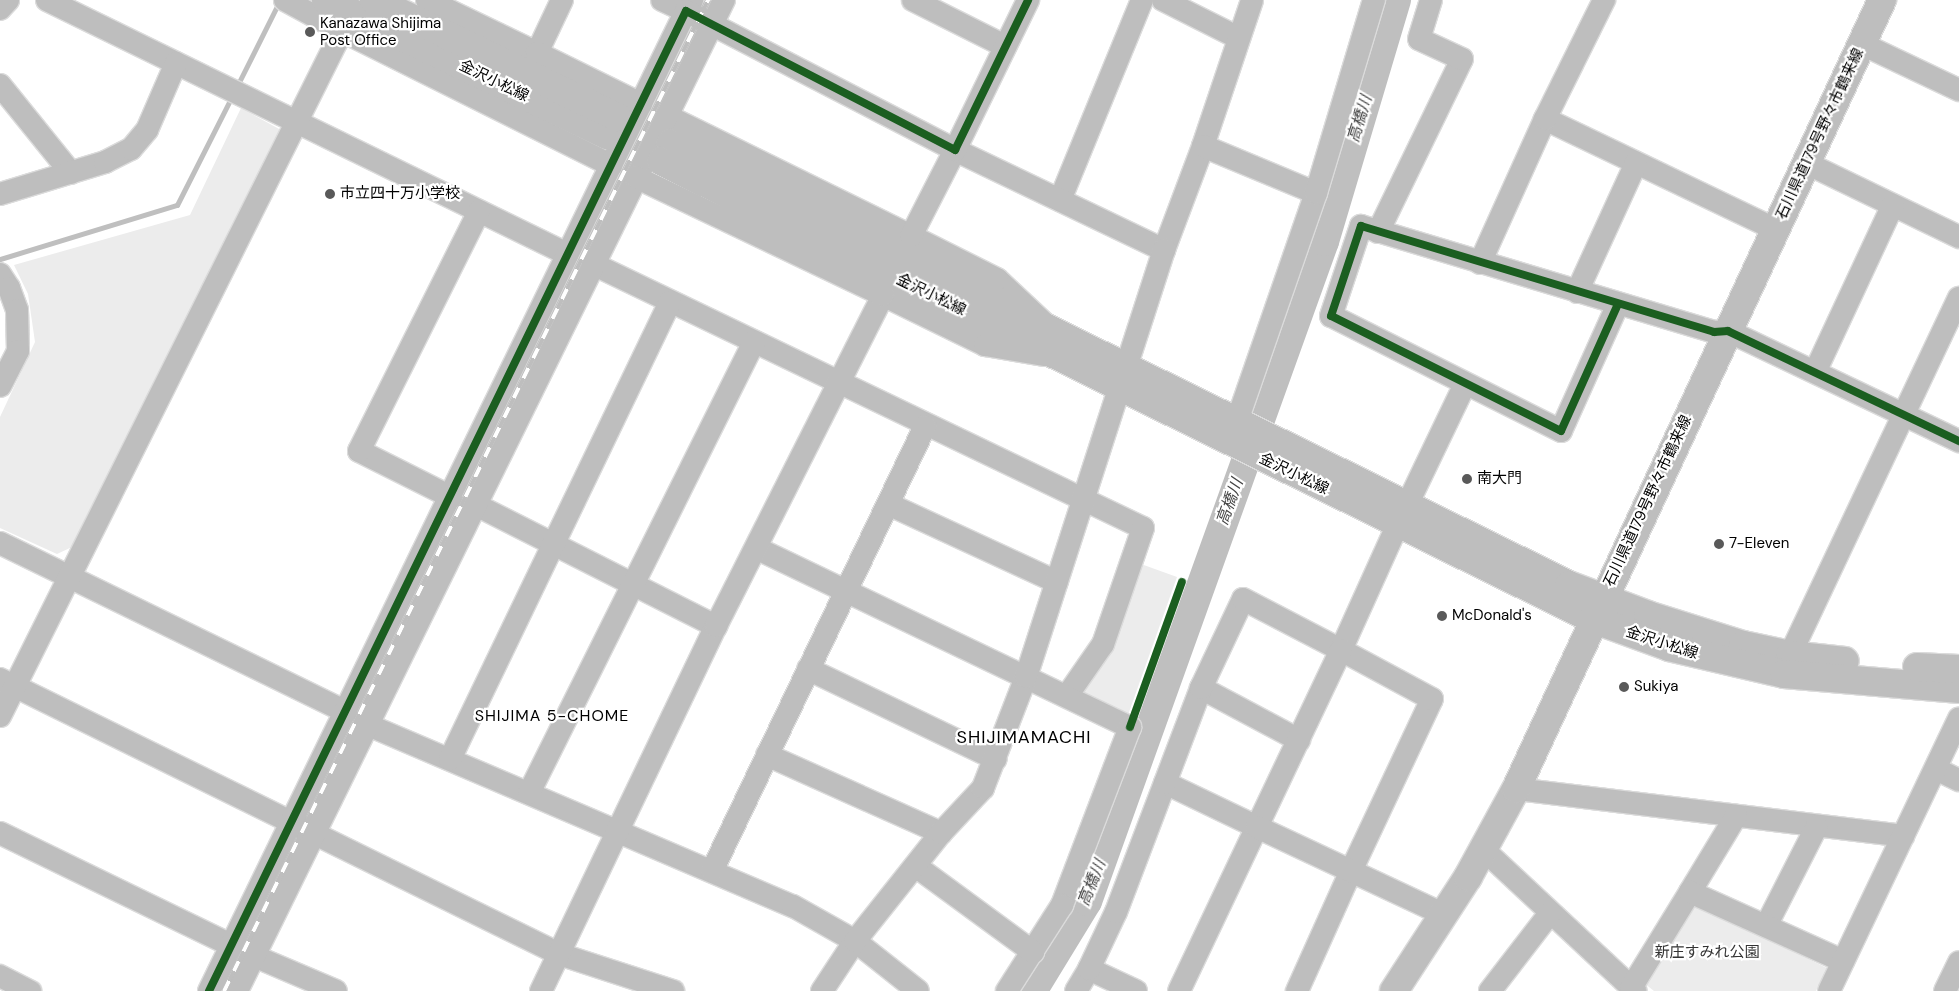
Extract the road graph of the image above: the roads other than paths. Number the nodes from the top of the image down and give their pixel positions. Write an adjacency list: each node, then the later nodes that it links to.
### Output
1 (8, 0): 20 (street)
2 (47, 0): 27 (street)
3 (285, 0): 22 (street)
4 (326, 0): 5 (main road, 金沢小松線)
5 (374, 0)
6 (427, 0): 26 (street)
7 (562, 0): 26 (street)
8 (662, 0): 19 (street)
9 (724, 0): 21 (street)
10 (913, 0): 25 (street)
11 (1028, 0): 25 (street)
12 (1142, 0): 44 (street)
13 (1163, 0): 23 (street)
14 (1252, 0): 23 (street)
15 (1374, 0): 42 (street)
16 (1431, 0): 48 (street)
17 (1604, 0): 32 (street)
18 (1882, 0): 24 (main road, 石川県道179号野々市鶴来線)
19 (689, 6): 21 (street); 30 (street)
20 (0, 9)
21 (712, 24): 31 (street); 35 (street)
22 (342, 31): 33 (street); 39 (street)
23 (1240, 38): 34 (street)
24 (1862, 44): 29 (street); 38 (main road, 石川県道179号野々市鶴来線)
25 (1006, 46): 35 (street)
26 (537, 53): 30 (street)
27 (176, 63): 33 (street); 40 (street)
28 (0, 85): 40 (street)
29 (1959, 90)
30 (641, 104): 39 (street)
31 (667, 116): 41 (street); 49 (street)
32 (1545, 119): 37 (street); 53 (street)
33 (297, 121): 46 (street); 81 (street)
34 (1203, 146): 42 (street); 51 (street)
35 (955, 150): 44 (street); 49 (street)
36 (666, 152): 63 (main road, 金沢小松線)
37 (1636, 163): 47 (street); 56 (street)
38 (1806, 163): 45 (street); 47 (main road, 石川県道179号野々市鶴来線)
39 (611, 165): 52 (street)
40 (71, 173): 43 (street)
41 (636, 177): 54 (street); 57 (street)
42 (1316, 193): 71 (street)
43 (0, 194)
44 (1060, 200): 51 (street)
45 (1893, 205): 50 (street); 64 (street)
46 (479, 210): 52 (street); 73 (street)
47 (1775, 229): 61 (main road, 石川県道179号野々市鶴来線)
48 (1378, 232): 53 (street); 67 (street)
49 (911, 236): 63 (street)
50 (1959, 237)
51 (1164, 250): 65 (street)
52 (567, 254): 73 (street)
53 (1480, 263): 56 (street)
54 (593, 264): 59 (street); 76 (street)
55 (0, 274): 68 (street)
56 (1577, 292): 60 (street)
57 (884, 295): 63 (street); 66 (street)
58 (1959, 298): 69 (street)
59 (670, 302): 62 (street); 79 (street)
60 (1618, 304): 61 (street); 67 (street)
61 (1728, 331): 64 (street); 85 (main road, 石川県道179号野々市鶴来線)
62 (754, 342): 66 (street); 83 (street)
63 (1052, 343): 65 (main road, 金沢小松線)
64 (1815, 372): 69 (street)
65 (1124, 378): 71 (main road, 金沢小松線); 74 (street)
66 (839, 384): 70 (street); 80 (street)
67 (1465, 384): 77 (street)
68 (0, 386)
69 (1902, 413): 72 (street); 88 (street)
70 (926, 426): 74 (street); 75 (street)
71 (1236, 429): 77 (main road, 金沢小松線)
72 (1959, 441)
73 (451, 497): 96 (street)
74 (1083, 501): 82 (street); 95 (street)
75 (888, 504): 82 (street); 84 (street)
76 (476, 505): 79 (street); 99 (street)
77 (1403, 514): 85 (main road, 金沢小松線); 87 (street)
78 (0, 544): 81 (street)
79 (554, 544): 83 (street); 102 (street)
80 (756, 548): 84 (street); 86 (street)
81 (70, 578): 92 (street); 96 (street)
82 (1057, 582): 91 (street)
83 (633, 584): 86 (street); 108 (street)
84 (846, 591): 89 (street); 91 (street)
85 (1598, 609): 88 (main road, 金沢小松線); 94 (main road, 金沢小松線); 107 (main road, 石川県道179号野々市鶴来線)
86 (716, 626): 114 (street)
87 (1341, 650): 93 (street); 100 (street); 121 (street)
88 (1790, 655): 90 (main road, 金沢小松線)
89 (808, 669): 101 (street); 103 (street)
90 (1959, 669)
91 (1026, 677): 95 (street); 103 (street)
92 (8, 682): 97 (street); 110 (street)
93 (1201, 688): 100 (street); 106 (street)
94 (1959, 688)
95 (1067, 696): 128 (street)
96 (346, 712): 110 (street)
97 (0, 716)
98 (1959, 718): 104 (street)
99 (368, 725): 102 (street); 113 (street)
100 (1299, 740): 112 (street)
101 (768, 755): 116 (street); 120 (street)
102 (450, 759): 108 (street)
103 (996, 759): 116 (street)
104 (1936, 769): 105 (street); 117 (street)
105 (1959, 780)
106 (1165, 783): 112 (street); 133 (street)
107 (1516, 789): 109 (street); 118 (main road, 石川県道179号野々市鶴来線)
108 (529, 794): 114 (street)
109 (1736, 816): 111 (street); 122 (street)
110 (293, 821): 113 (street); 127 (street)
111 (1817, 826): 117 (street); 125 (street)
112 (1257, 827): 121 (street); 147 (street)
113 (315, 832): 129 (street); 130 (street)
114 (619, 832): 120 (street); 129 (street)
115 (0, 833): 127 (street)
116 (941, 833): 119 (street)
117 (1903, 836): 131 (street)
118 (1484, 850): 123 (street); 124 (main road, 石川県道179号野々市鶴来線)
119 (918, 866): 126 (street); 128 (street)
120 (712, 871): 126 (street)
121 (1351, 871): 124 (street); 148 (street)
122 (1690, 892): 125 (street); 135 (street)
123 (1550, 913): 135 (street); 150 (street)
124 (1445, 915): 149 (main road, 石川県道179号野々市鶴来線)
125 (1766, 926): 131 (street)
126 (856, 941): 142 (street); 143 (street)
127 (231, 946): 138 (street)
128 (1033, 952): 144 (street)
129 (559, 954): 140 (street); 141 (street)
130 (254, 956): 136 (street); 139 (street)
131 (1843, 961): 151 (street)
132 (1959, 962): 152 (street)
133 (1089, 968): 145 (street); 146 (street)
134 (0, 976): 137 (street)
135 (1628, 989)
136 (332, 990)
137 (30, 991)
138 (209, 991)
139 (237, 991)
140 (540, 991)
141 (673, 991)
142 (822, 991)
143 (918, 991)
144 (1007, 991)
145 (1076, 991)
146 (1136, 991)
147 (1179, 991)
148 (1297, 991)
149 (1394, 991)
150 (1490, 991)
151 (1829, 991)
152 (1945, 991)

